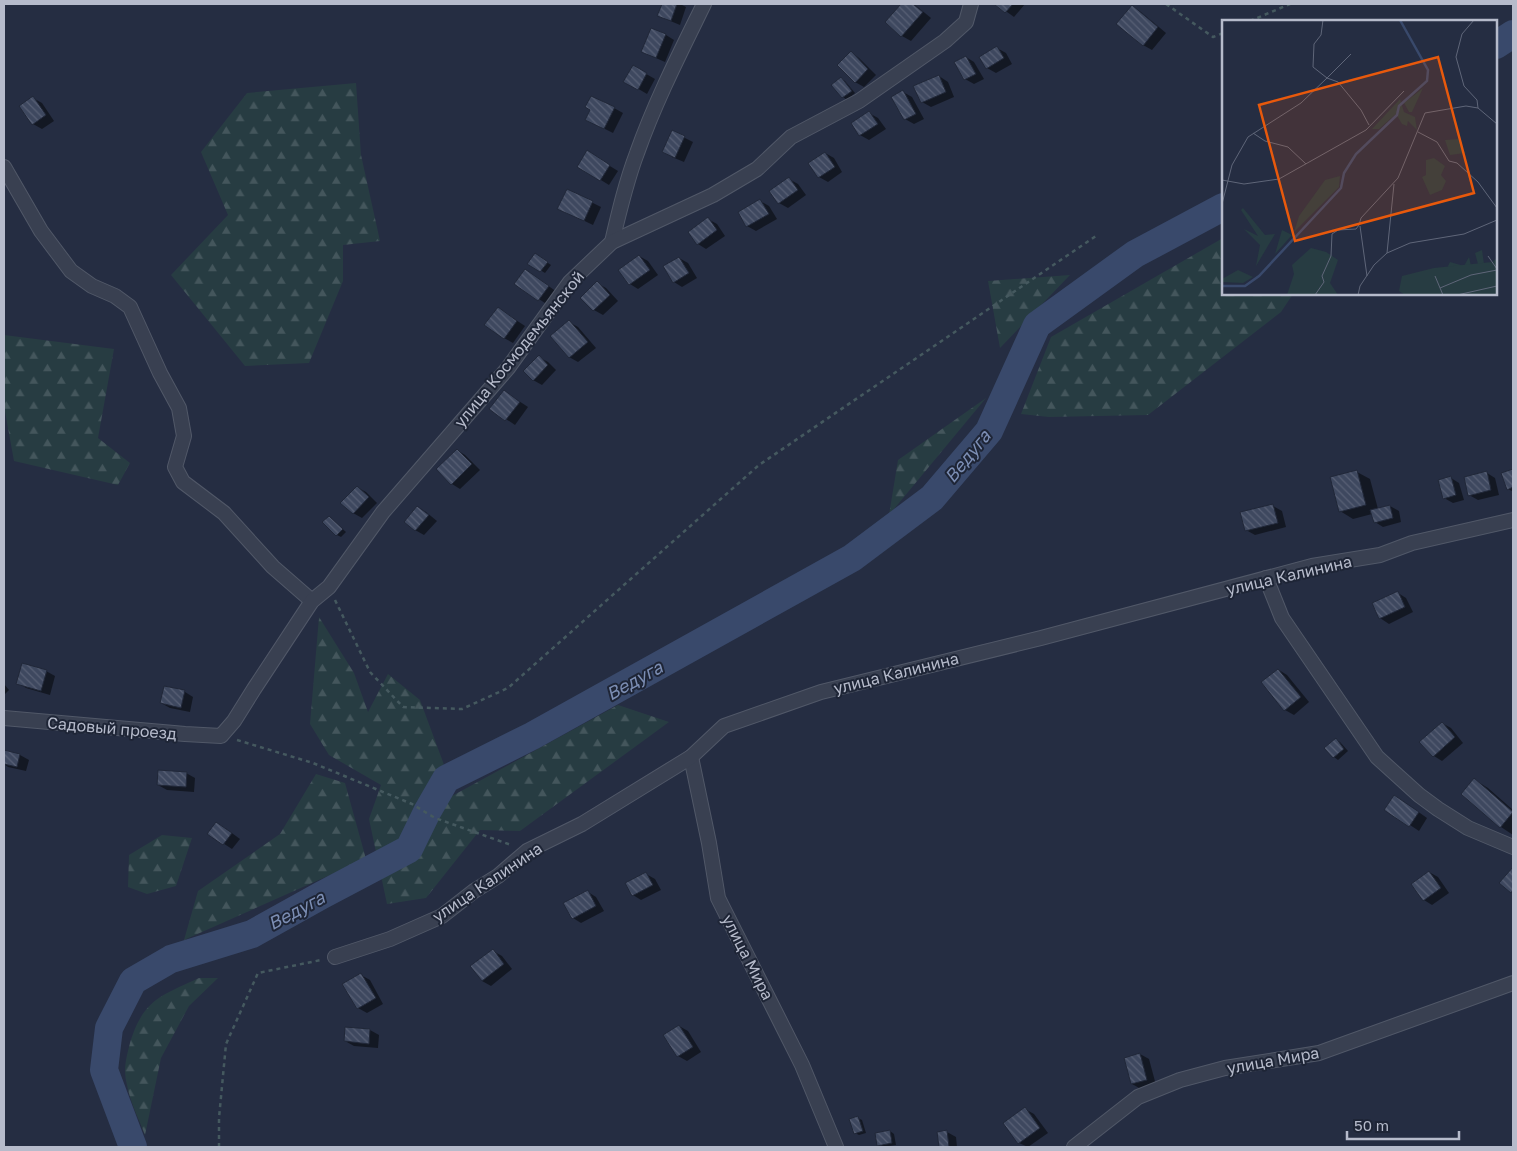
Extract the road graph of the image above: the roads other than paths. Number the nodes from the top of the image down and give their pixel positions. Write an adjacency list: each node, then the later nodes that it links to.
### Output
1 (704, 4): 4 (street)
2 (971, 4): 4 (street, улица Космодемьянской)
3 (4, 167): 7 (street)
4 (612, 242): 7 (street, улица Космодемьянской)
5 (1513, 520): 6 (street, улица Калинина)
6 (1266, 578): 10 (street, улица Калинина); 11 (street)
7 (312, 601): 9 (street, улица Космодемьянской)
8 (4, 718): 9 (street, Садовый проезд)
9 (221, 736)
10 (691, 757): 12 (street, улица Калинина); 14 (street, улица Мира)
11 (1513, 847)
12 (335, 957)
13 (1513, 983): 15 (street, улица Мира)
14 (836, 1147)
15 (1074, 1147)

